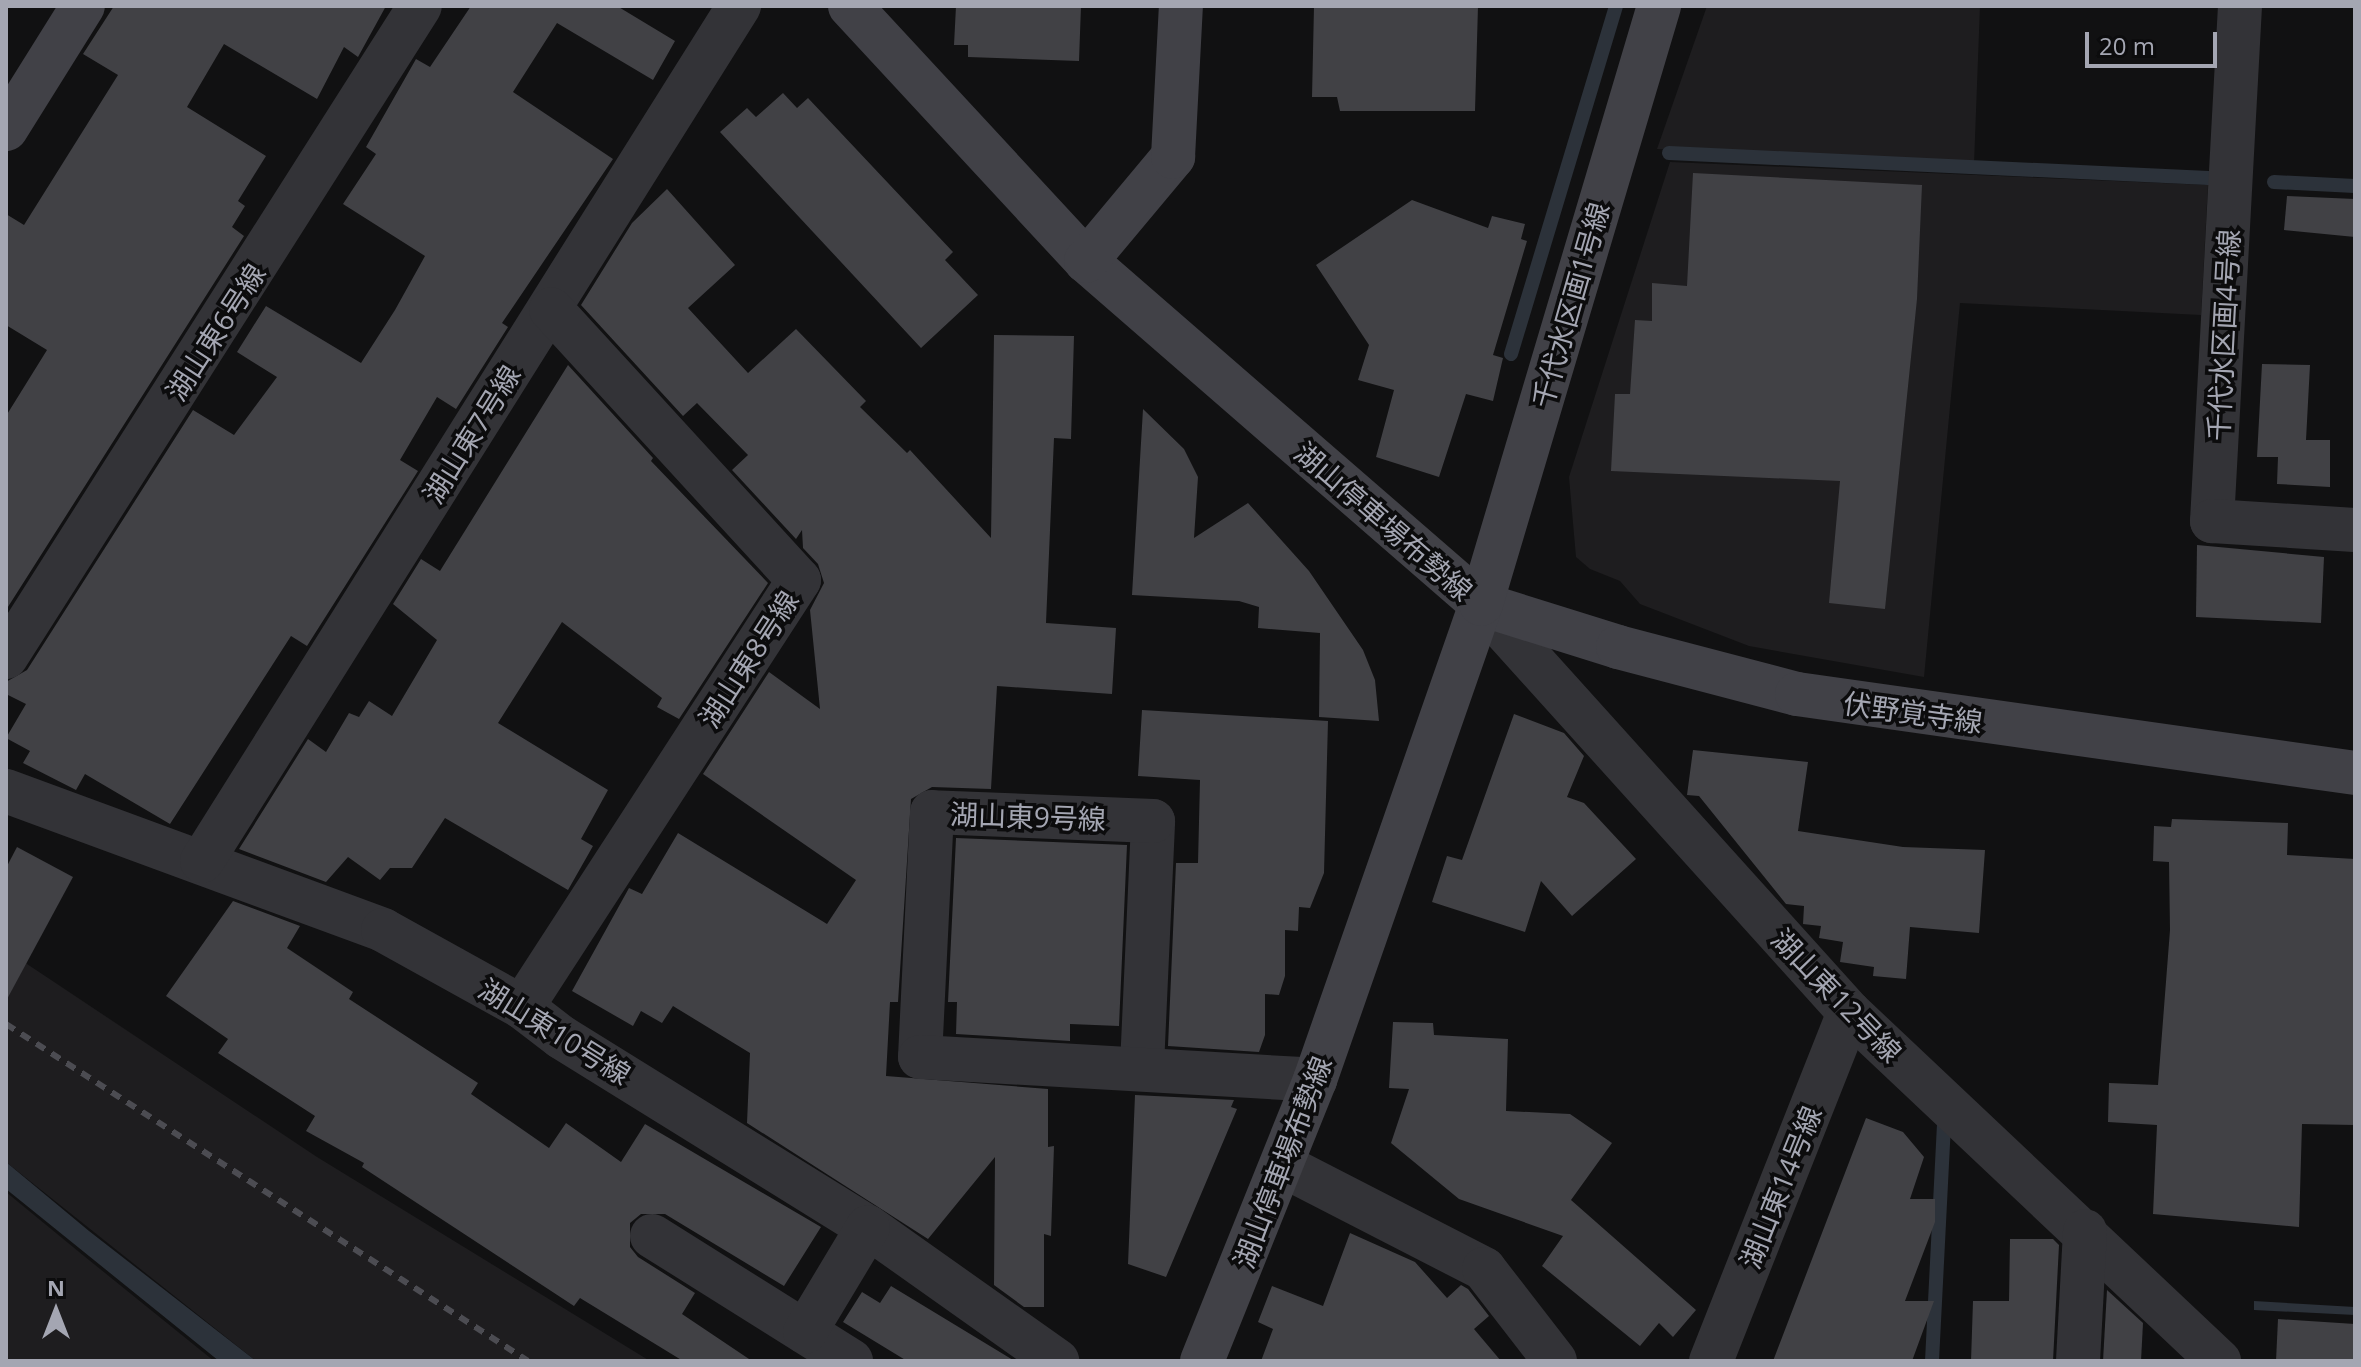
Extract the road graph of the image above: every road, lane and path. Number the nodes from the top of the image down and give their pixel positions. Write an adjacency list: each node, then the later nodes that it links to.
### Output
1 (420, 6): 13 (street, 湖山東6号線)
2 (739, 6): 10 (street, 湖山東7号線)
3 (850, 6): 9 (main road, 湖山停車場布勢線)
4 (1181, 6): 9 (main road)
5 (1659, 6): 12 (main road, 千代水区画1号線)
6 (2240, 6): 11 (street, 千代水区画4号線)
7 (73, 10): 8 (main road)
8 (6, 129)
9 (1086, 261): 12 (main road, 湖山停車場布勢線)
10 (551, 309): 16 (street, 湖山東7号線); 17 (street, 湖山東8号線)
11 (2355, 530)
12 (1481, 604): 14 (main road, 伏野覚寺線); 18 (street, 湖山東12号線); 20 (main road, 湖山停車場布勢線)
13 (6, 657)
14 (2355, 773)
15 (6, 791): 16 (street, 湖山東10号線)
16 (202, 861): 17 (street, 湖山東10号線)
17 (522, 1007): 22 (street, 湖山東10号線)
18 (1849, 1012): 23 (street, 湖山東12号線); 30 (street, 湖山東14号線)
19 (1142, 1066): 19 (street, 湖山東9号線); 20 (street, 湖山東9号線)
20 (1315, 1080): 21 (main road, 湖山停車場布勢線)
21 (1282, 1165): 28 (main road, 湖山停車場布勢線); 29 (street)
22 (868, 1227): 25 (street); 27 (street, 湖山東10号線)
23 (2085, 1231): 31 (street); 32 (street, 湖山東12号線)
24 (652, 1236): 25 (street)
25 (805, 1332): 26 (street)
26 (851, 1361)
27 (1057, 1361)
28 (1202, 1361)
29 (1555, 1361)
30 (1711, 1361)
31 (2078, 1361)
32 (2219, 1361)

